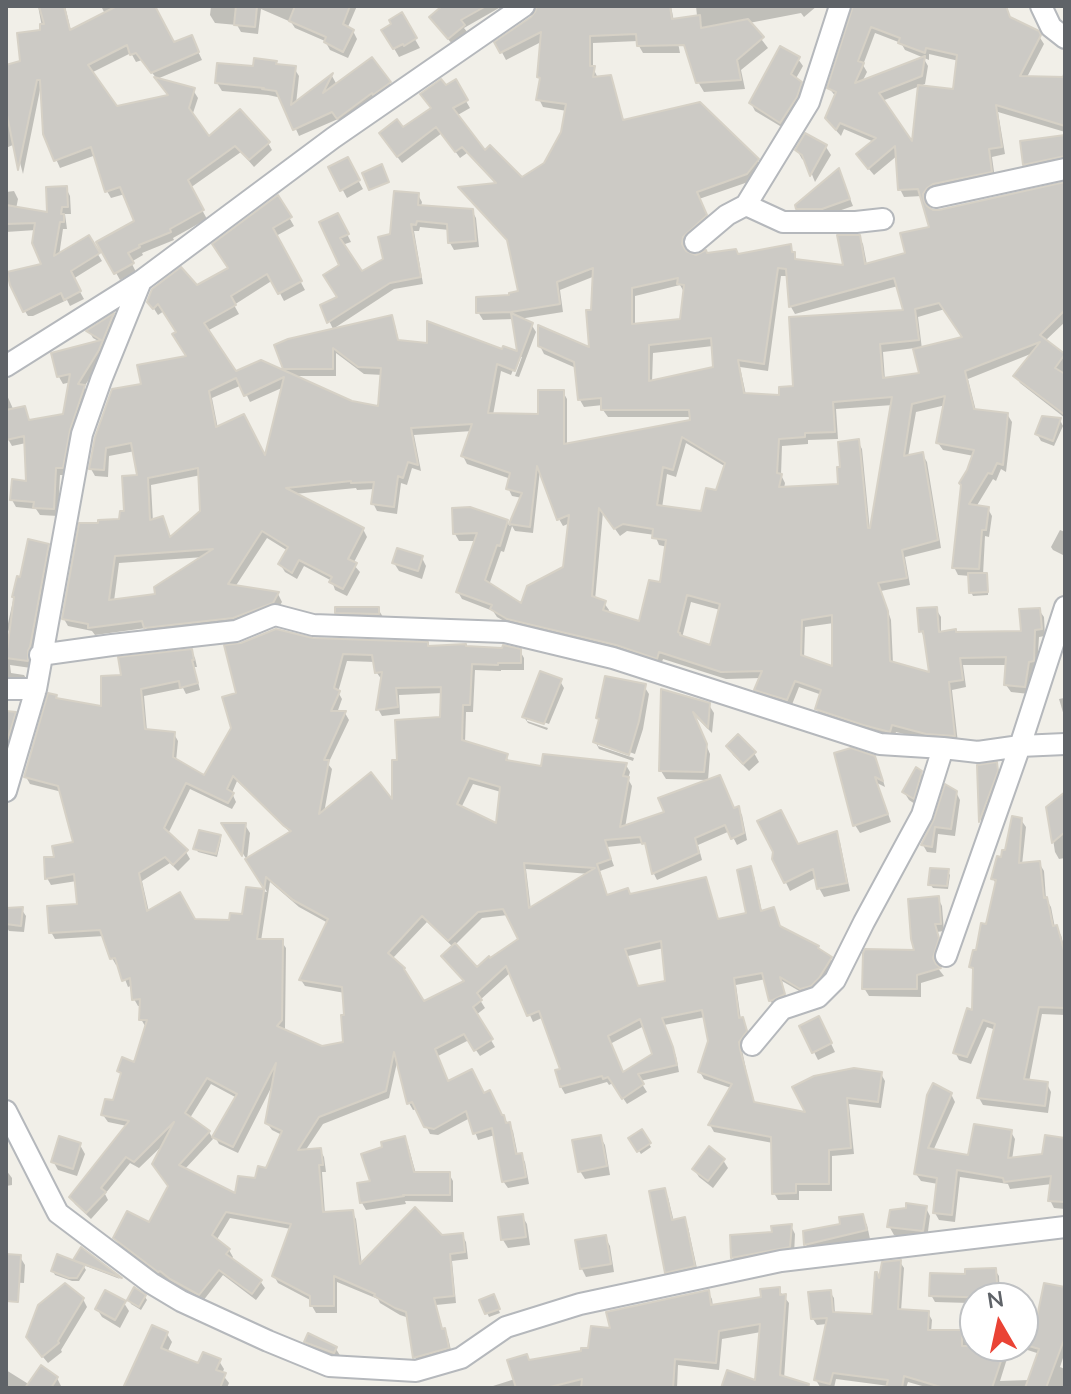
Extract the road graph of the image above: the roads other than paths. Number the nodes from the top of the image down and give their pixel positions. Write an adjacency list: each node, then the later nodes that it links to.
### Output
1 (524, 6): 10 (street)
2 (840, 6): 7 (street)
3 (1041, 6): 4 (street)
4 (1065, 38)
5 (1065, 169): 6 (street)
6 (936, 197)
7 (746, 205): 8 (street); 9 (street)
8 (883, 219)
9 (695, 242)
10 (141, 281): 11 (street); 13 (street)
11 (6, 366)
12 (1065, 607): 17 (street)
13 (40, 655): 15 (street); 18 (street)
14 (6, 689): 15 (street)
15 (36, 689): 19 (street)
16 (1065, 744): 17 (street)
17 (1020, 746): 18 (street); 20 (street)
18 (943, 748): 21 (street)
19 (6, 791)
20 (946, 956)
21 (752, 1045)
22 (6, 1111): 23 (street)
23 (1065, 1227)

